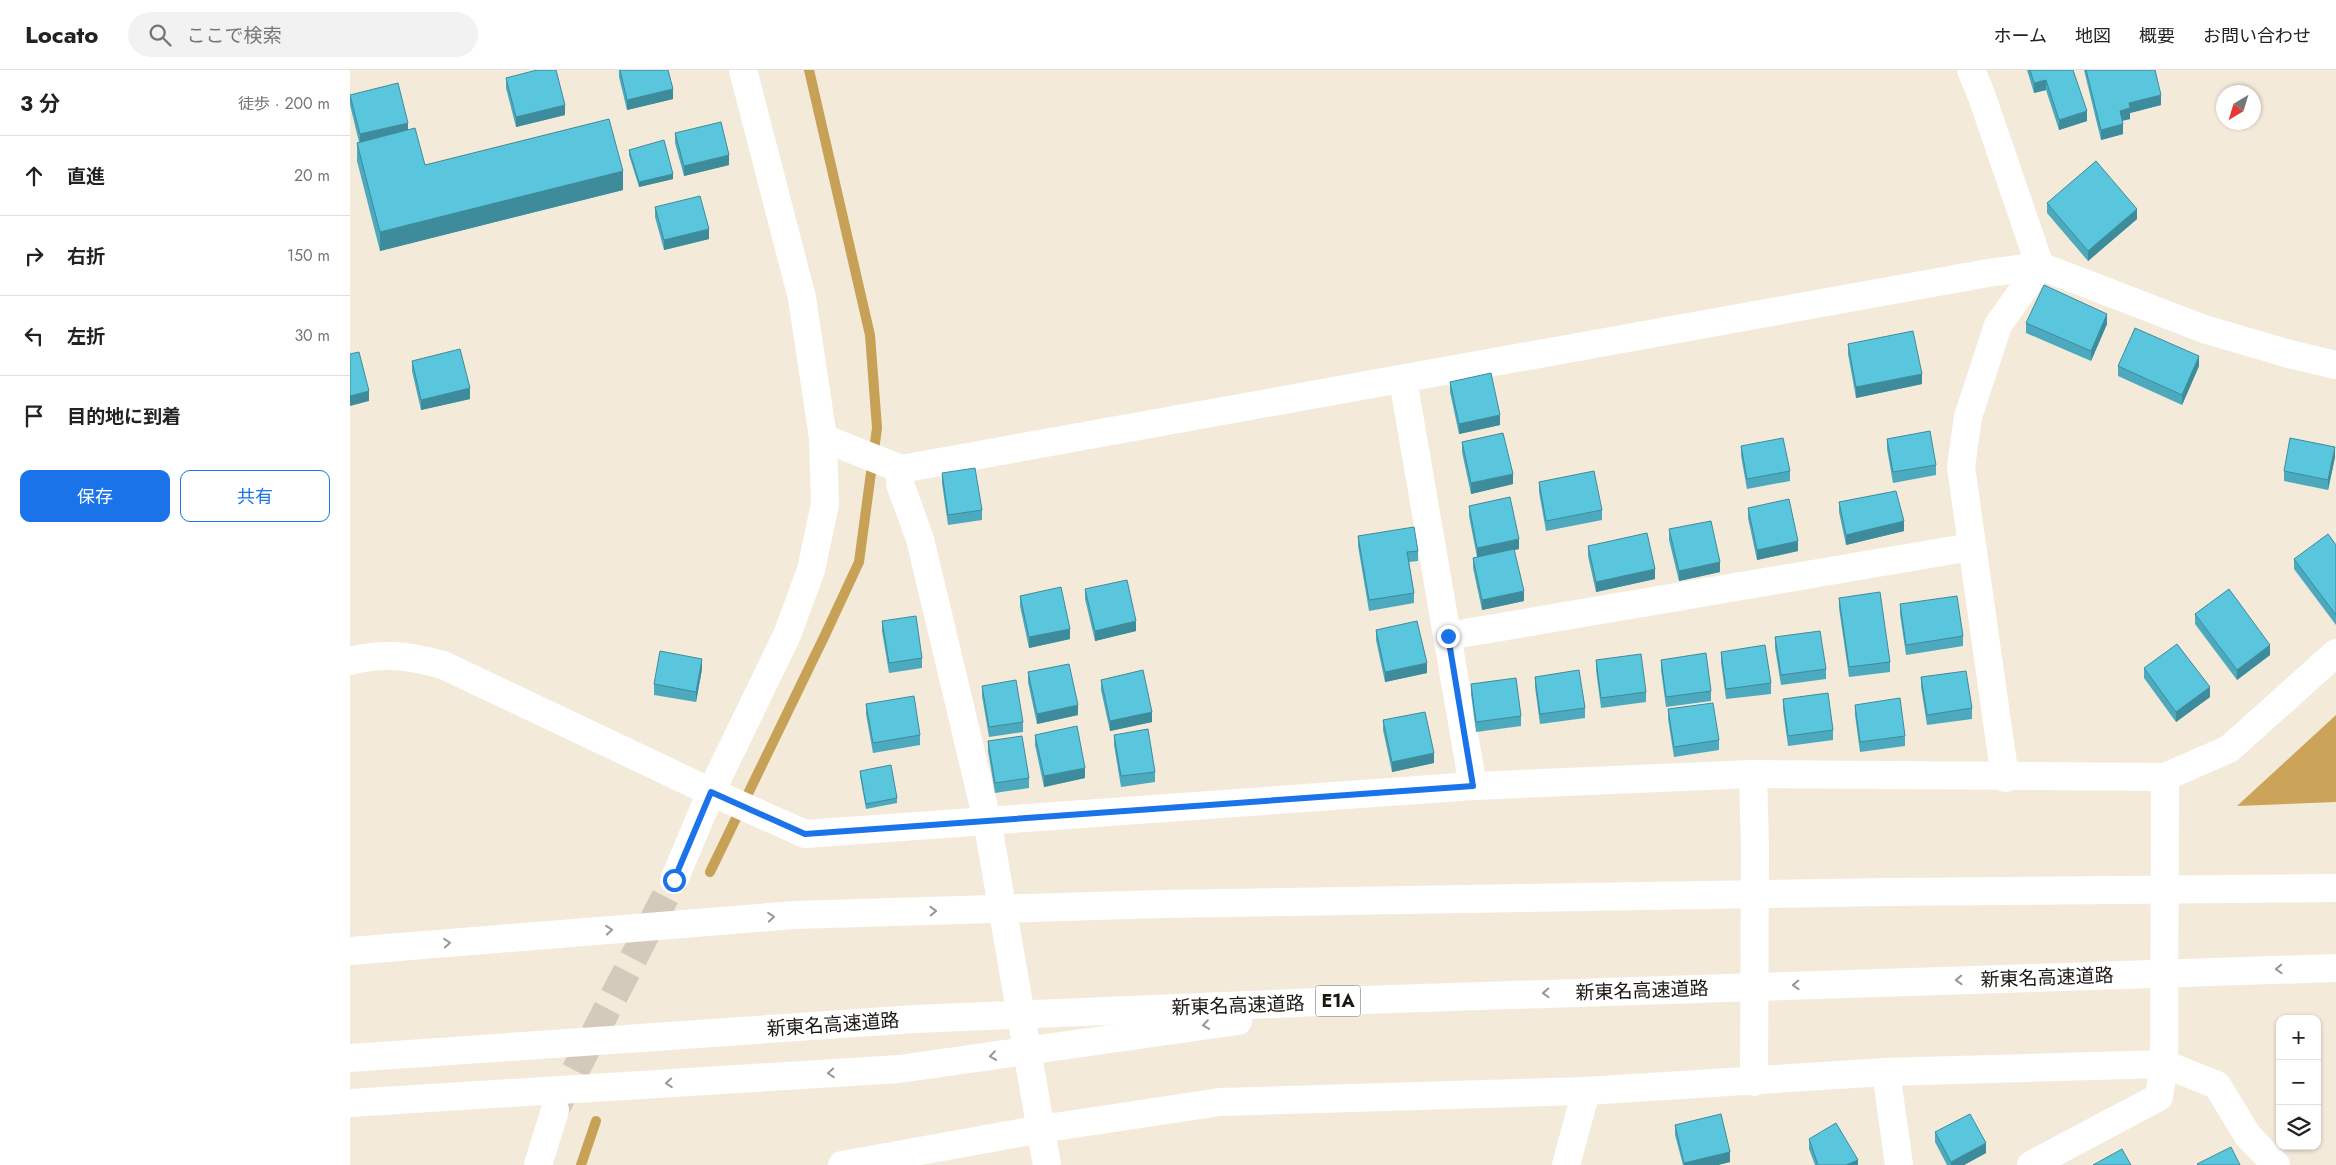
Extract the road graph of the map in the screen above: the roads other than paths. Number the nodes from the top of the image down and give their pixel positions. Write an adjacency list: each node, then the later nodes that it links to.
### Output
1 (743, 70): 6 (main road)
2 (1971, 70): 3 (main road)
3 (2040, 266): 4 (main road); 5 (main road); 8 (main road)
4 (2336, 365)
5 (1403, 380): 7 (main road); 9 (main road)
6 (824, 438): 7 (main road); 16 (main road)
7 (901, 469): 17 (main road)
8 (1971, 547): 9 (main road); 14 (main road)
9 (1448, 636): 15 (main road)
10 (2336, 653): 13 (main road)
11 (350, 661): 16 (main road)
12 (1752, 774): 14 (main road); 15 (main road); 26 (main road)
13 (2165, 777): 14 (main road); 24 (main road)
14 (2005, 778)
15 (1473, 786): 17 (main road)
16 (711, 792): 17 (main road); 18 (main road)
17 (987, 820): 30 (main road)
18 (674, 880)
19 (2335, 888): 20 (main road, one-way to 19)
20 (350, 951)
21 (2332, 968): 22 (main road, 新東名高速道路 / E1A, one-way to 22)
22 (1392, 998): 23 (main road, 新東名高速道路 / E1A); 28 (main road, one-way to 28)
23 (350, 1058)
24 (2164, 1064): 25 (main road); 36 (main road); 37 (main road)
25 (1886, 1072): 26 (main road); 35 (main road)
26 (1754, 1082): 27 (main road)
27 (1586, 1091): 30 (main road); 34 (main road)
28 (350, 1103)
29 (555, 1110): 31 (main road)
30 (1041, 1129): 32 (main road); 33 (main road)
31 (538, 1165)
32 (842, 1165)
33 (1047, 1165)
34 (1566, 1165)
35 (1899, 1165)
36 (2031, 1165)
37 (2276, 1165)

